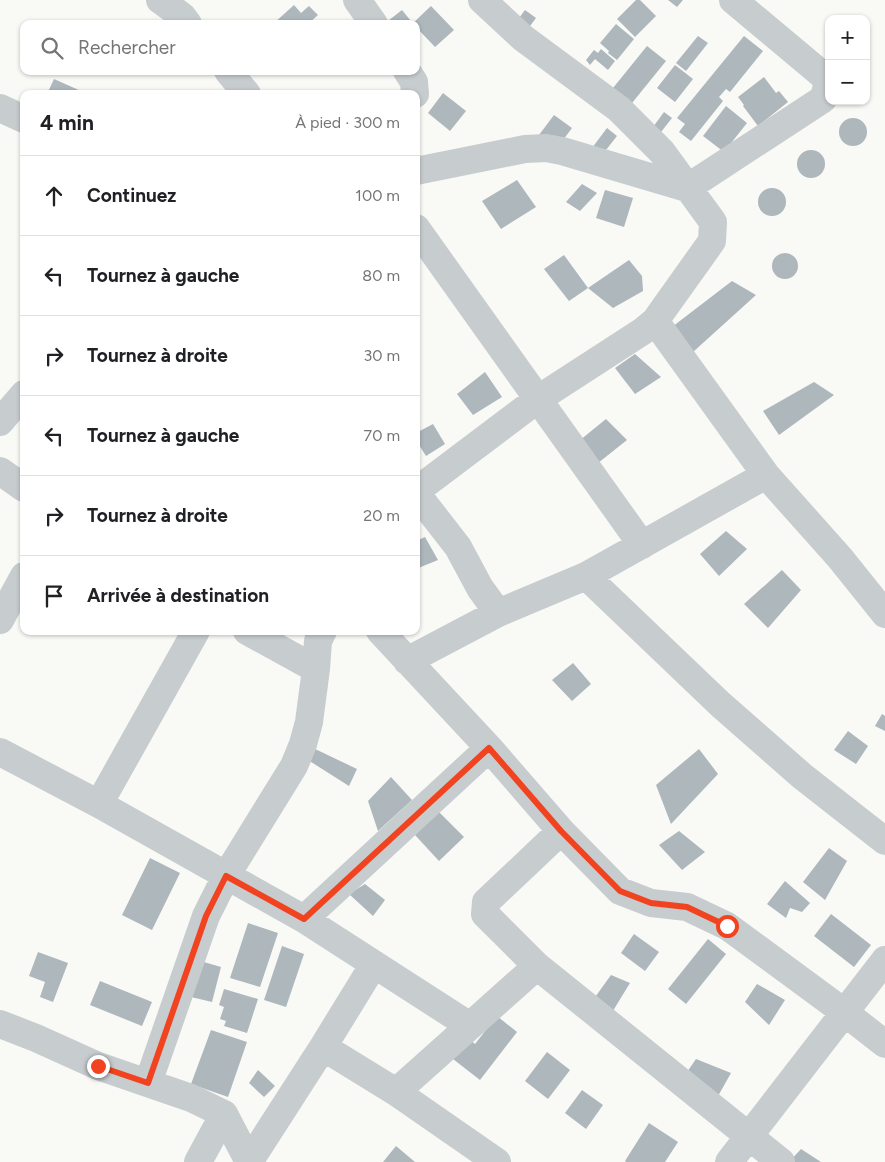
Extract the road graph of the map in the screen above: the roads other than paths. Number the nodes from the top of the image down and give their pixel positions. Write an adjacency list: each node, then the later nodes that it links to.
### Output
1 (160, 0): 5 (street)
2 (358, 0): 6 (street)
3 (482, 0): 14 (street)
4 (733, 0): 14 (street)
5 (185, 20)
6 (371, 20)
7 (231, 75): 9 (street)
8 (410, 75): 10 (street)
9 (244, 90)
10 (415, 90)
11 (0, 108): 12 (street)
12 (20, 118)
13 (420, 170): 14 (street)
14 (687, 188): 16 (street)
15 (420, 234): 18 (street)
16 (655, 321): 18 (street); 21 (street)
17 (20, 399): 19 (street)
18 (538, 399): 23 (street); 25 (street)
19 (0, 422)
20 (0, 471): 22 (street)
21 (766, 475): 25 (street); 29 (street)
22 (20, 485)
23 (420, 489)
24 (420, 497): 28 (street)
25 (642, 545): 26 (street)
26 (586, 576): 28 (street); 41 (street)
27 (20, 583): 30 (street)
28 (498, 613): 35 (street)
29 (885, 614)
30 (0, 620)
31 (194, 635): 39 (street)
32 (255, 635): 36 (street)
33 (321, 635): 36 (street)
34 (384, 635): 35 (street)
35 (407, 661): 37 (street)
36 (316, 669): 42 (street)
37 (489, 748): 40 (street); 43 (street)
38 (0, 752): 39 (street)
39 (99, 804): 42 (street)
40 (561, 831): 46 (street); 47 (street)
41 (885, 841)
42 (226, 876): 43 (street); 52 (street)
43 (304, 919): 45 (street)
44 (885, 960): 47 (street)
45 (374, 964): 49 (street); 51 (street)
46 (537, 966): 49 (street); 55 (street)
47 (844, 1012): 50 (street); 55 (street)
48 (0, 1024): 52 (street)
49 (470, 1026): 53 (street)
50 (885, 1044)
51 (323, 1047): 53 (street); 57 (street)
52 (148, 1083): 54 (street)
53 (396, 1092): 58 (street)
54 (224, 1114): 56 (street); 57 (street)
55 (748, 1136): 59 (street); 60 (street)
56 (198, 1162)
57 (249, 1162)
58 (497, 1162)
59 (729, 1162)
60 (781, 1162)

